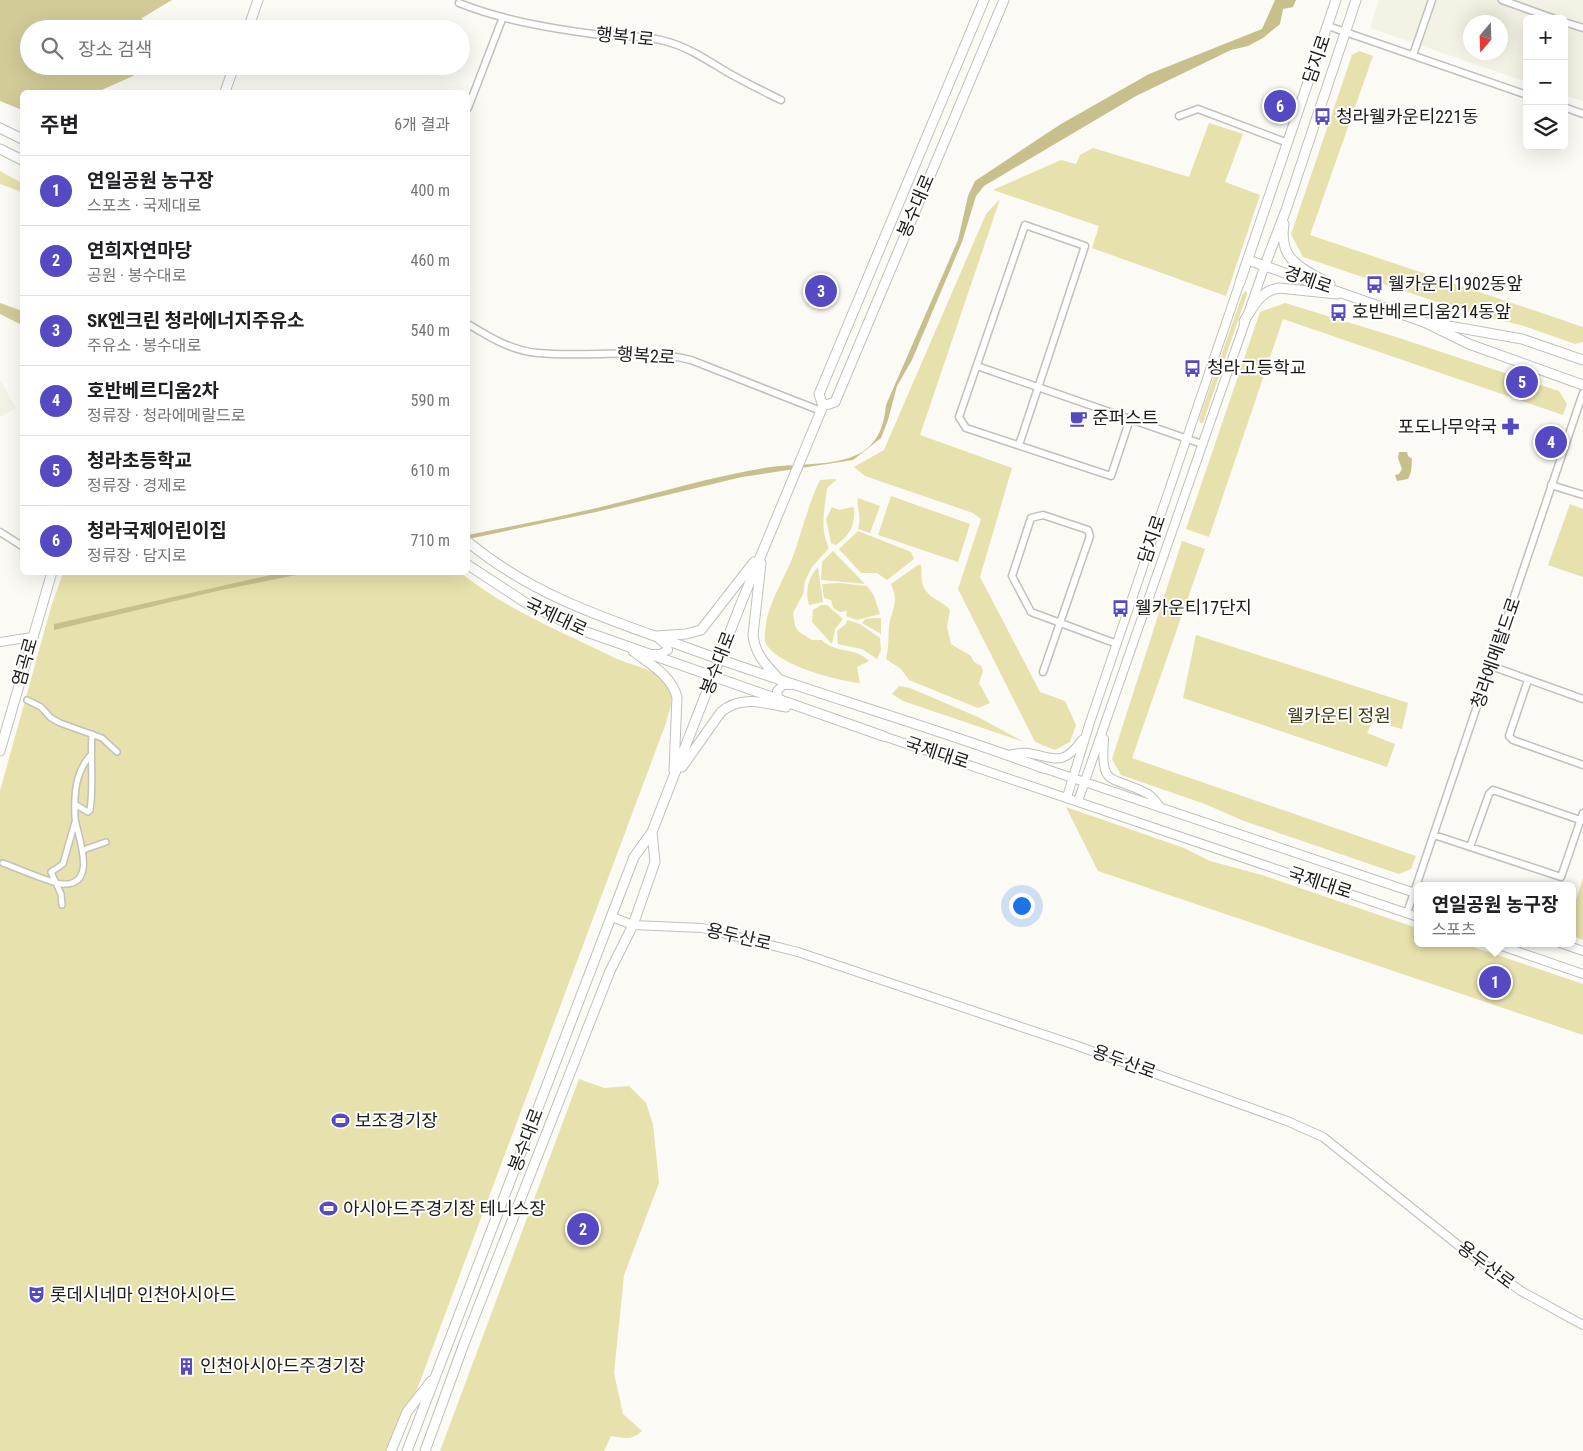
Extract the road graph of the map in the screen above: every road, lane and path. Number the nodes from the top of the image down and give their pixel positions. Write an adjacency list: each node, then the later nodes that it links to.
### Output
1 (258, 0): 11 (main road)
2 (984, 0): 43 (main road, 봉수대로)
3 (1004, 0): 43 (main road, 봉수대로)
4 (1336, 0): 13 (main road, 담지로)
5 (1356, 0): 15 (main road)
6 (1432, 0): 16 (street)
7 (1502, 0): 9 (street)
8 (459, 3): 10 (street, 행복1로)
9 (1544, 15)
10 (502, 17): 20 (street, 행복1로); 21 (street)
11 (251, 20)
12 (1568, 23): 14 (street)
13 (1328, 26): 15 (street); 27 (main road, 담지로)
14 (1583, 28)
15 (1345, 32): 16 (street); 30 (main road)
16 (1414, 56): 19 (street)
17 (231, 75): 18 (main road)
18 (225, 90)
19 (1523, 94)
20 (781, 100)
21 (470, 103)
22 (1568, 108): 23 (street)
23 (1583, 114)
24 (1179, 116): 27 (street)
25 (0, 128): 26 (main road)
26 (20, 138)
27 (1288, 143): 31 (main road, 담지로)
28 (0, 149): 29 (main road)
29 (20, 159)
30 (1286, 210): 32 (main road); 34 (main road)
31 (1248, 260): 32 (main road, 경제로); 33 (main road, 담지로)
32 (1265, 265): 34 (main road, 경제로); 35 (street)
33 (1240, 282): 45 (street, 담지로)
34 (1350, 295): 35 (main road); 36 (main road, 경제로)
35 (1244, 321): 46 (street)
36 (1424, 322): 38 (main road, 경제로); 40 (main road, 경제로)
37 (470, 325): 43 (street, 행복2로)
38 (1583, 360)
39 (977, 366): 41 (street); 41 (street); 47 (street)
40 (1583, 385)
41 (1038, 387): 44 (street); 47 (street)
42 (1583, 393): 48 (street, 청라에메랄드로)
43 (822, 408): 53 (main road, 봉수대로)
44 (1130, 419): 45 (street); 47 (street)
45 (1186, 439): 46 (street); 60 (street, 담지로)
46 (1202, 444): 75 (street)
47 (1019, 445)
48 (1551, 485): 49 (street); 64 (street, 청라에메랄드로)
49 (1583, 495)
50 (0, 532): 52 (street)
51 (470, 544): 57 (main road, 국제대로)
52 (20, 545)
53 (762, 553): 57 (main road); 63 (main road, 봉수대로); 67 (main road)
54 (470, 566): 61 (main road, 국제대로)
55 (51, 575): 58 (main road, 염곡로)
56 (1061, 624): 56 (street); 60 (street); 65 (street)
57 (654, 636): 62 (street); 63 (main road, 국제대로)
58 (32, 637): 59 (street); 78 (main road, 염곡로)
59 (0, 642)
60 (1117, 644): 74 (street, 담지로)
61 (625, 645): 62 (main road, 국제대로); 85 (main road)
62 (645, 652): 66 (main road, 국제대로)
63 (719, 660): 66 (main road, 봉수대로); 67 (main road, 국제대로)
64 (1491, 666): 68 (street); 95 (street, 청라에메랄드로)
65 (1043, 672)
66 (713, 677): 72 (main road, 국제대로); 85 (main road, 봉수대로)
67 (780, 680): 69 (main road, 국제대로)
68 (1528, 680): 70 (street); 82 (street)
69 (792, 684): 72 (street); 80 (main road, 국제대로)
70 (1583, 699)
71 (27, 700): 76 (street)
72 (784, 702): 73 (main road, 국제대로)
73 (809, 711): 77 (main road, 국제대로); 85 (main road)
74 (1090, 722): 75 (street); 80 (street); 84 (street, 담지로)
75 (1105, 729): 86 (street); 90 (street)
76 (92, 734): 79 (street); 81 (street)
77 (883, 736): 87 (street, 국제대로)
78 (0, 751)
79 (117, 752)
80 (1007, 755): 83 (main road, 국제대로)
81 (90, 756): 89 (street); 89 (street)
82 (1583, 765)
83 (1043, 768): 84 (street, 국제대로)
84 (1073, 778): 86 (street, 국제대로); 87 (street, 담지로)
85 (674, 779): 94 (main road, 봉수대로)
86 (1085, 782): 88 (street); 90 (street, 국제대로)
87 (1067, 797): 88 (street, 국제대로)
88 (1078, 801): 105 (street, 국제대로)
89 (76, 805): 92 (street)
90 (1162, 808): 102 (street, 국제대로)
91 (1583, 813): 93 (street)
92 (75, 819): 98 (street); 100 (street)
93 (1580, 820): 97 (street); 97 (street)
94 (652, 832): 107 (main road, 봉수대로); 108 (main road, 봉수대로)
95 (1434, 835): 97 (street); 101 (street, 청라에메랄드로)
96 (106, 842): 98 (street)
97 (1470, 846)
98 (83, 850): 100 (street)
99 (3, 863): 100 (street)
100 (54, 881): 104 (street)
101 (1419, 882)
102 (1414, 892)
103 (1414, 897): 105 (street, 청라에메랄드로)
104 (62, 905)
105 (1407, 913): 106 (street, 국제대로)
106 (1414, 916)
107 (612, 917): 108 (street, 용두산로); 112 (main road, 봉수대로)
108 (633, 925): 111 (street, 용두산로); 115 (main road, 봉수대로)
109 (1505, 947): 110 (street)
110 (1583, 974)
111 (1583, 1325)
112 (437, 1373): 113 (main road); 114 (main road, 봉수대로)
113 (391, 1451)
114 (407, 1451)
115 (425, 1451)

